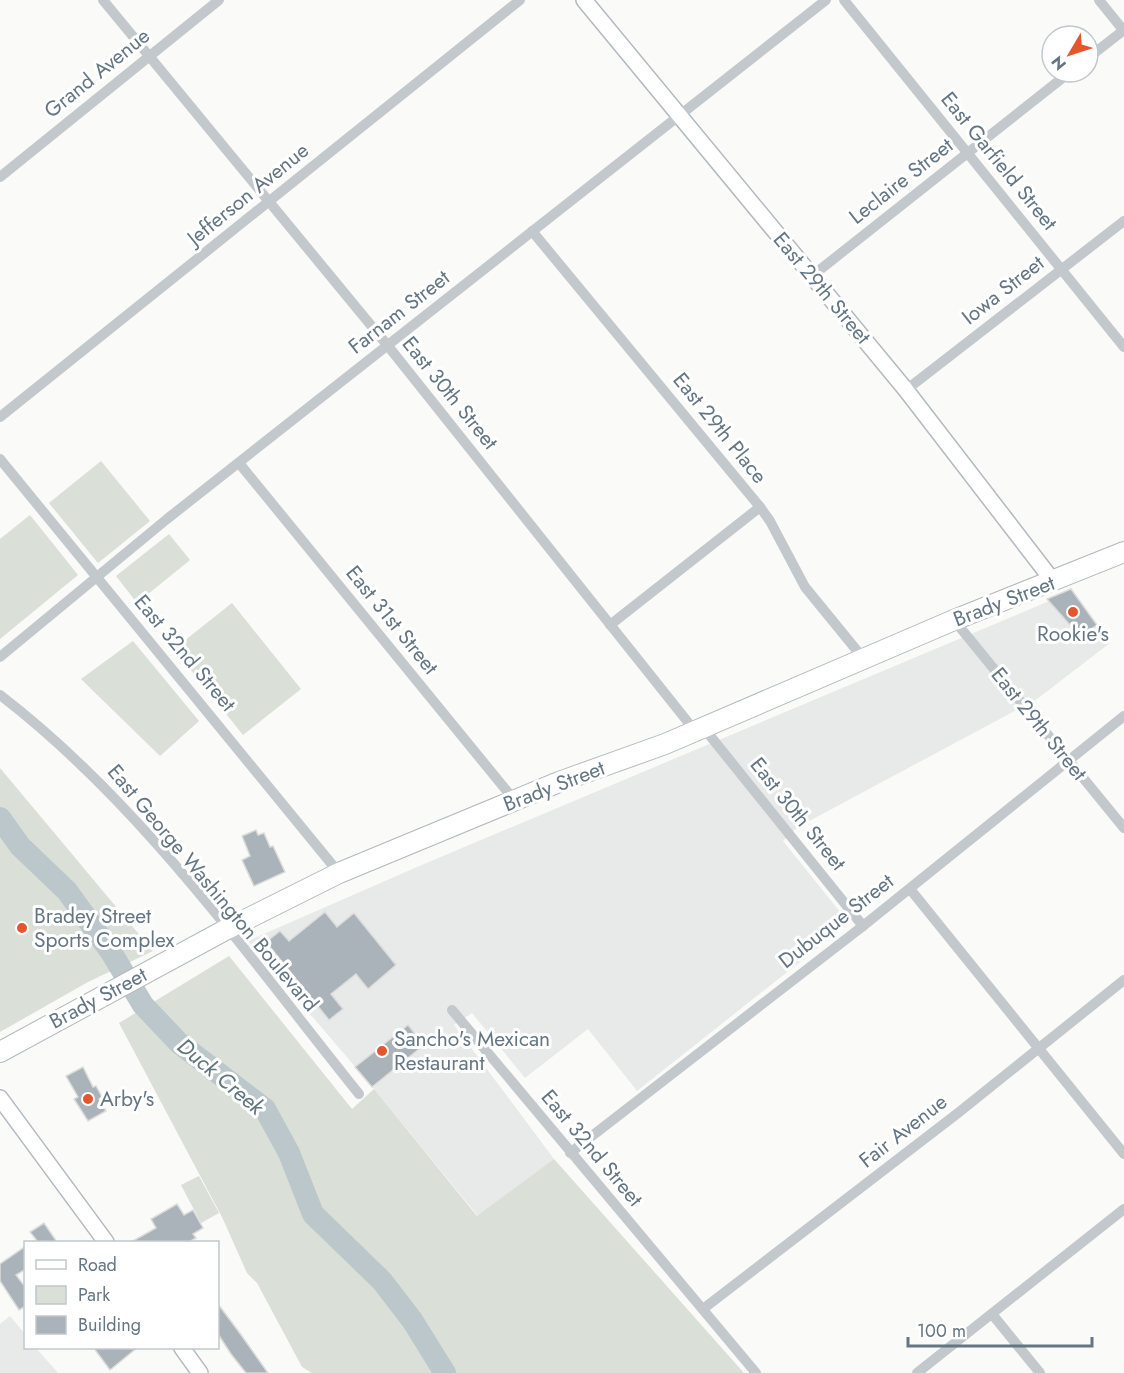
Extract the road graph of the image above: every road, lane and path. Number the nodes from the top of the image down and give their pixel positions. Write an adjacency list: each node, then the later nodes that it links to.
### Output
1 (103, 0): 10 (street, East 30th Street)
2 (219, 0): 10 (street, Grand Avenue)
3 (519, 0): 15 (street, Jefferson Avenue)
4 (584, 0): 12 (street, East 29th Street)
5 (826, 0): 12 (street, Farnam Street)
6 (844, 0): 13 (street, East Garfield Street)
7 (1099, 0): 8 (street)
8 (1124, 30): 9 (street)
9 (1100, 49)
10 (149, 55): 14 (street, Grand Avenue); 15 (street, East 30th Street)
11 (1055, 84): 13 (street, Leclaire Street)
12 (680, 115): 17 (street, Farnam Street); 19 (street, East 29th Street)
13 (967, 153): 18 (street, East Garfield Street); 19 (street, Leclaire Street)
14 (0, 177)
15 (270, 202): 20 (street, East 30th Street); 23 (street, Jefferson Avenue)
16 (1124, 221): 18 (street, Iowa Street)
17 (532, 231): 20 (street, Farnam Street); 26 (street, East 29th Place)
18 (1062, 270): 21 (street, East Garfield Street); 22 (street, Iowa Street)
19 (812, 276): 22 (street, East 29th Street)
20 (388, 346): 25 (street, Farnam Street); 31 (street, East 30th Street)
21 (1124, 346)
22 (906, 390): 29 (street, East 29th Street)
23 (0, 417)
24 (0, 459): 28 (street, East 32nd Street)
25 (239, 463): 28 (street, Farnam Street); 38 (street, East 31st Street)
26 (760, 507): 31 (street); 33 (street, East 29th Place)
27 (1124, 552): 29 (highway, Brady Street)
28 (96, 577): 32 (street, Farnam Street); 40 (street, East 32nd Street)
29 (1053, 581): 30 (highway, Brady Street)
30 (954, 620): 33 (highway, Brady Street); 37 (street, East 29th Street)
31 (610, 625): 36 (street, East 30th Street)
32 (0, 657)
33 (863, 658): 36 (highway, Brady Street)
34 (0, 695): 43 (street, East George Washington Boulevard)
35 (1124, 716): 37 (street, Dubuque Street)
36 (699, 729): 38 (highway, Brady Street); 42 (street, East 30th Street)
37 (1069, 761): 39 (street, East 29th Street); 41 (street, Dubuque Street)
38 (515, 801): 40 (highway, Brady Street)
39 (1124, 828)
40 (339, 873): 43 (highway, Brady Street)
41 (910, 889): 42 (street, Dubuque Street); 46 (street)
42 (863, 926): 50 (street, Dubuque Street)
43 (227, 929): 47 (highway, Brady Street); 48 (street, East George Washington Boulevard)
44 (1124, 980): 46 (street, Fair Avenue)
45 (452, 1010): 50 (street, East 32nd Street)
46 (1039, 1048): 51 (street); 54 (street, Fair Avenue)
47 (0, 1052)
48 (359, 1094)
49 (0, 1098): 53 (street)
50 (570, 1154): 54 (street, East 32nd Street)
51 (1124, 1154)
52 (1124, 1209): 55 (street)
53 (105, 1241)
54 (703, 1309): 58 (street, East 32nd Street)
55 (992, 1314): 59 (street); 60 (street)
56 (183, 1349): 57 (street)
57 (200, 1373)
58 (756, 1373)
59 (917, 1373)
60 (1040, 1373)

